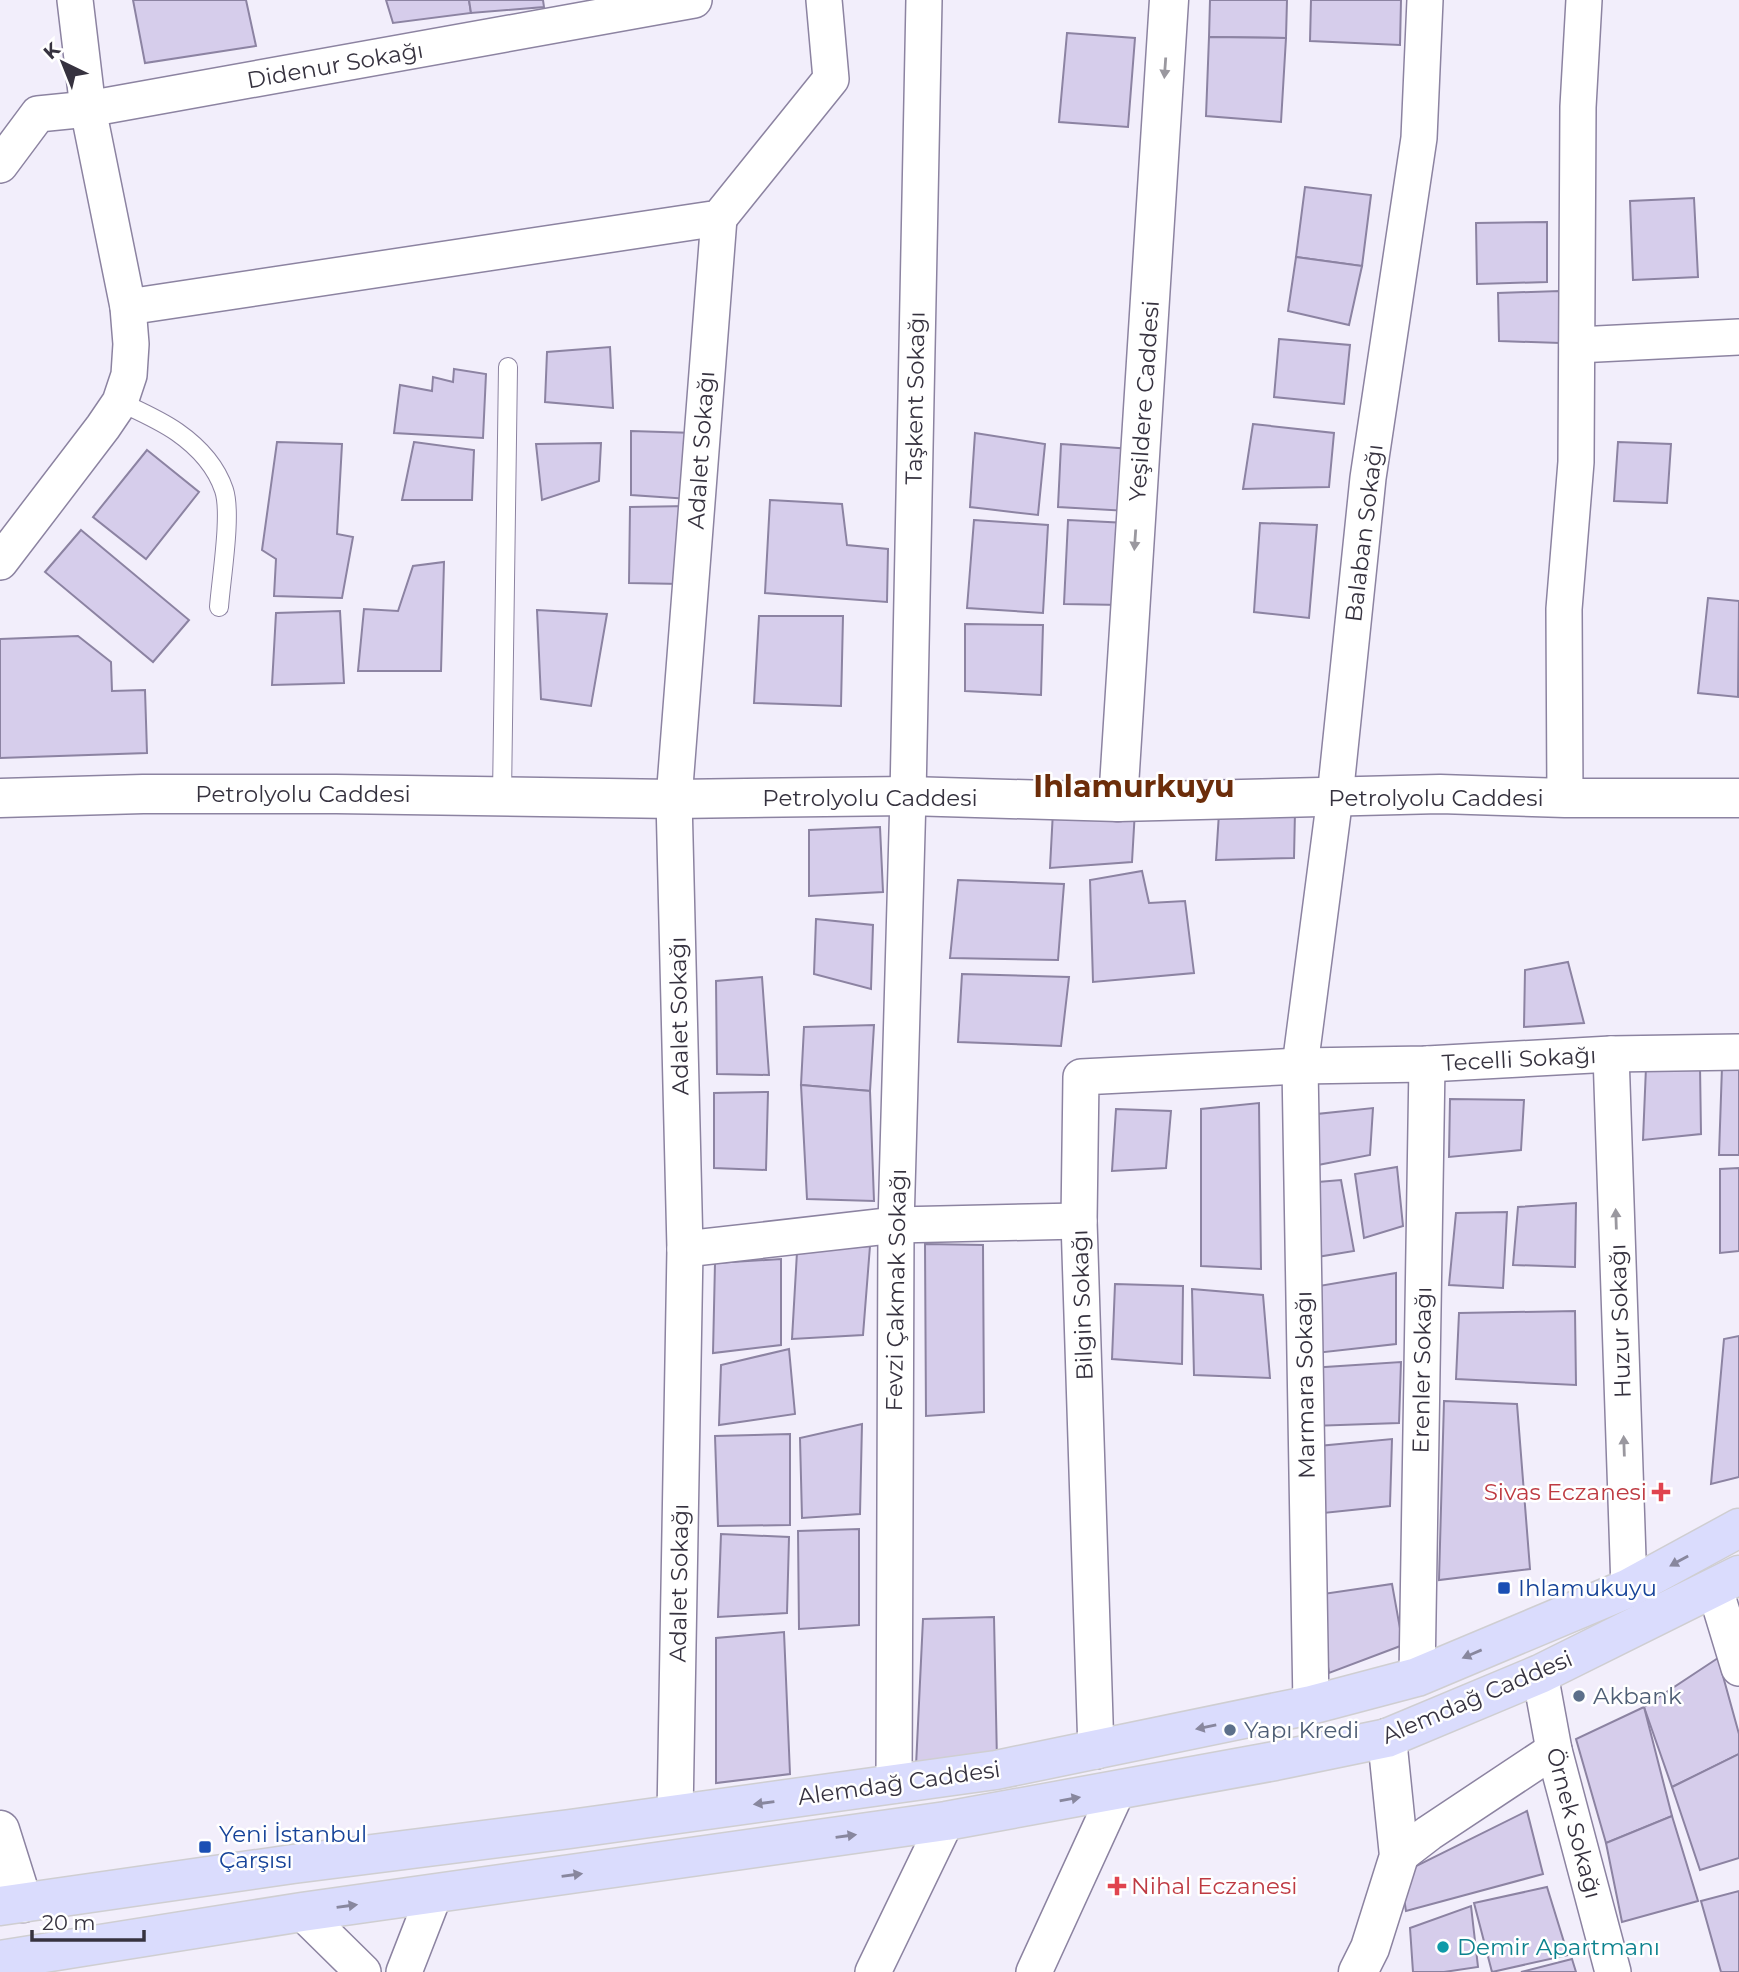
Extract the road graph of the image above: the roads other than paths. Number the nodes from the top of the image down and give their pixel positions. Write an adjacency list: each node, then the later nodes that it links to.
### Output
1 (75, 0): 8 (street)
2 (694, 0): 8 (street, Didenur Sokağı)
3 (824, 0): 10 (street)
4 (924, 0): 19 (street, Taşkent Sokağı)
5 (1169, 0): 25 (main road, Yeşildere Caddesi, one-way to 25)
6 (1425, 0): 20 (street, Balaban Sokağı)
7 (1584, 0): 13 (street)
8 (88, 109): 9 (street, Didenur Sokağı); 11 (street)
9 (0, 165)
10 (719, 218): 11 (street); 24 (street, Adalet Sokağı)
11 (128, 307): 15 (street)
12 (1739, 337): 13 (street)
13 (1577, 345): 22 (street)
14 (508, 367): 18 (lane)
15 (120, 402): 16 (street); 17 (lane)
16 (0, 562)
17 (219, 607)
18 (502, 796): 21 (main road, Petrolyolu Caddesi); 24 (main road, Petrolyolu Caddesi)
19 (908, 796): 24 (main road, Petrolyolu Caddesi); 25 (main road, Petrolyolu Caddesi); 31 (street, Fevzi Çakmak Sokağı)
20 (1335, 797): 22 (main road, Petrolyolu Caddesi); 25 (main road, Petrolyolu Caddesi); 29 (street, Balaban Sokağı)
21 (0, 798)
22 (1565, 798): 23 (main road, Petrolyolu Caddesi)
23 (1739, 798)
24 (674, 799): 32 (street, Adalet Sokağı)
25 (1118, 802)
26 (1739, 1052): 27 (street, Tecelli Sokağı)
27 (1611, 1054): 28 (street, Tecelli Sokağı); 35 (street, Huzur Sokağı, one-way to 27)
28 (1427, 1064): 29 (street, Tecelli Sokağı); 38 (street, Erenler Sokağı)
29 (1300, 1066): 30 (street, Bilgin Sokağı); 39 (street, Marmara Sokağı)
30 (1079, 1221): 31 (street); 42 (street, Bilgin Sokağı)
31 (896, 1226): 32 (street); 43 (street, Fevzi Çakmak Sokağı)
32 (685, 1250): 45 (street, Adalet Sokağı)
33 (1739, 1528): 35 (main road, Alemdağ Caddesi, one-way to 35)
34 (1727, 1582): 36 (street); 37 (main road, Alemdağ Caddesi)
35 (1629, 1588): 38 (main road, Alemdağ Caddesi, one-way to 38)
36 (1739, 1668)
37 (1540, 1674): 40 (main road, Alemdağ Caddesi); 41 (street, Örnek Sokağı)
38 (1417, 1677): 39 (main road, Alemdağ Caddesi)
39 (1311, 1704): 42 (main road, Alemdağ Caddesi, one-way to 42)
40 (1387, 1738): 44 (main road, Alemdağ Caddesi); 48 (main road)
41 (1554, 1750): 48 (street); 59 (street, Örnek Sokağı)
42 (1096, 1751): 43 (main road, Alemdağ Caddesi)
43 (894, 1785): 45 (main road, Alemdağ Caddesi, one-way to 45)
44 (1116, 1791): 46 (main road, Alemdağ Caddesi, one-way to 44); 58 (street)
45 (675, 1815): 50 (main road, Alemdağ Caddesi)
46 (946, 1821): 49 (main road, Alemdağ Caddesi, one-way to 46); 57 (street)
47 (0, 1830): 50 (main road)
48 (1399, 1856): 54 (main road)
49 (434, 1895): 51 (main road, Alemdağ Caddesi, one-way to 49); 56 (street)
50 (12, 1905): 52 (main road)
51 (302, 1912): 52 (main road, Alemdağ Caddesi); 55 (street)
52 (37, 1953): 53 (main road, Alemdağ Caddesi)
53 (0, 1960)
54 (1368, 1964)
55 (363, 1972)
56 (404, 1972)
57 (873, 1972)
58 (1034, 1972)
59 (1613, 1972)

